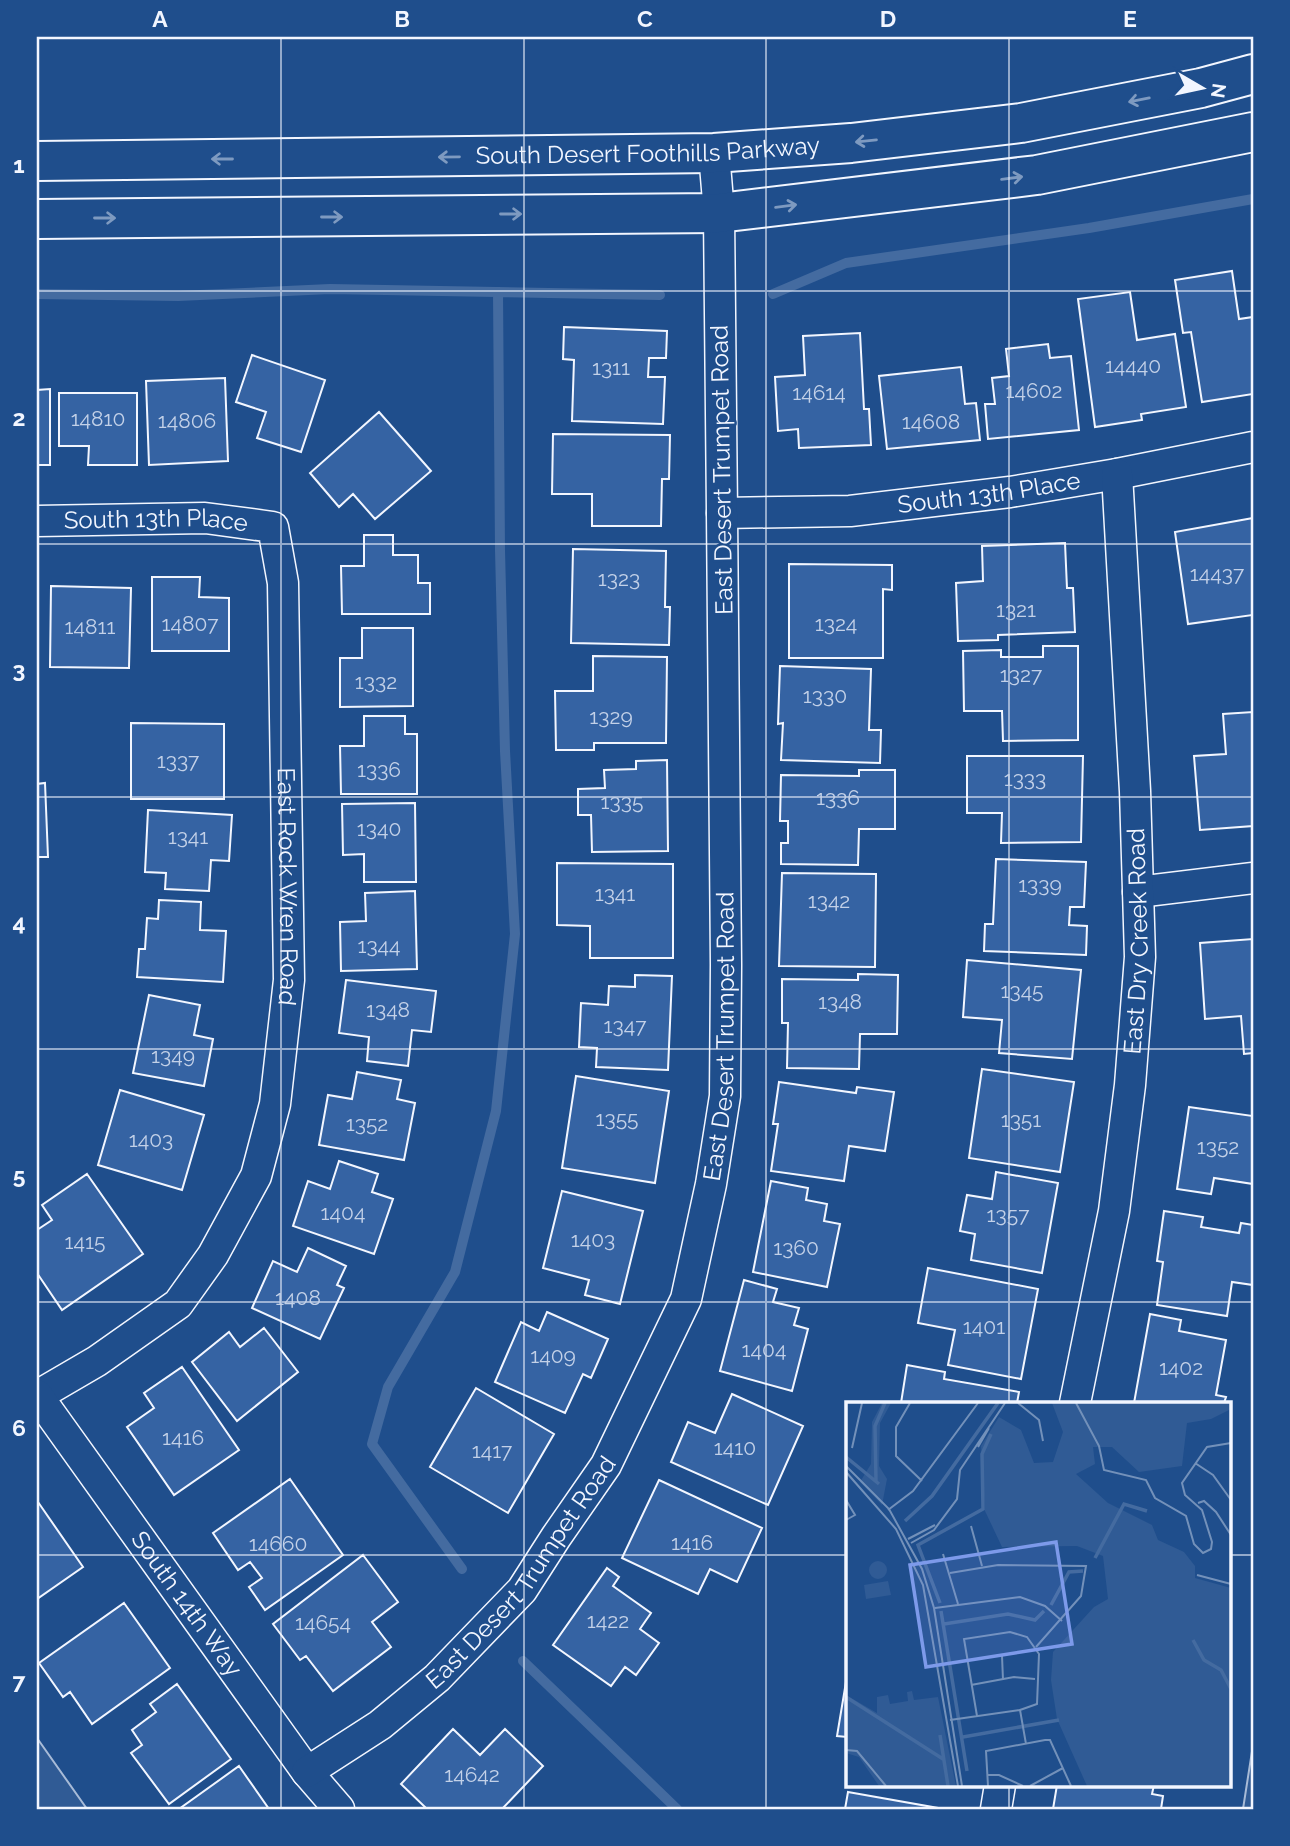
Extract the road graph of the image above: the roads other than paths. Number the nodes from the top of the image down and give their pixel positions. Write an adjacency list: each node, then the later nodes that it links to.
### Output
1 (1253, 75): 3 (street, South Desert Foothills Parkway, one-way to 3)
2 (1253, 132): 5 (street, one-way to 2)
3 (713, 153): 4 (street, South Desert Foothills Parkway, one-way to 4); 5 (street, East Desert Trumpet Road)
4 (37, 161)
5 (719, 213): 6 (street, one-way to 5); 9 (street, East Desert Trumpet Road)
6 (37, 219)
7 (1253, 447): 8 (street, South 13th Place)
8 (1117, 474): 9 (street, South 13th Place); 13 (street, East Dry Creek Road)
9 (722, 513): 16 (street, East Desert Trumpet Road)
10 (37, 521): 11 (street, South 13th Place)
11 (273, 527): 14 (street, East Rock Wren Road)
12 (1253, 878): 13 (street)
13 (1138, 892): 15 (street, East Dry Creek Road)
14 (37, 1395): 16 (street, South 14th Way)
15 (1075, 1402)
16 (307, 1772): 18 (street, South 14th Way)
17 (1000, 1786): 19 (street)
18 (339, 1809)
19 (996, 1809)

